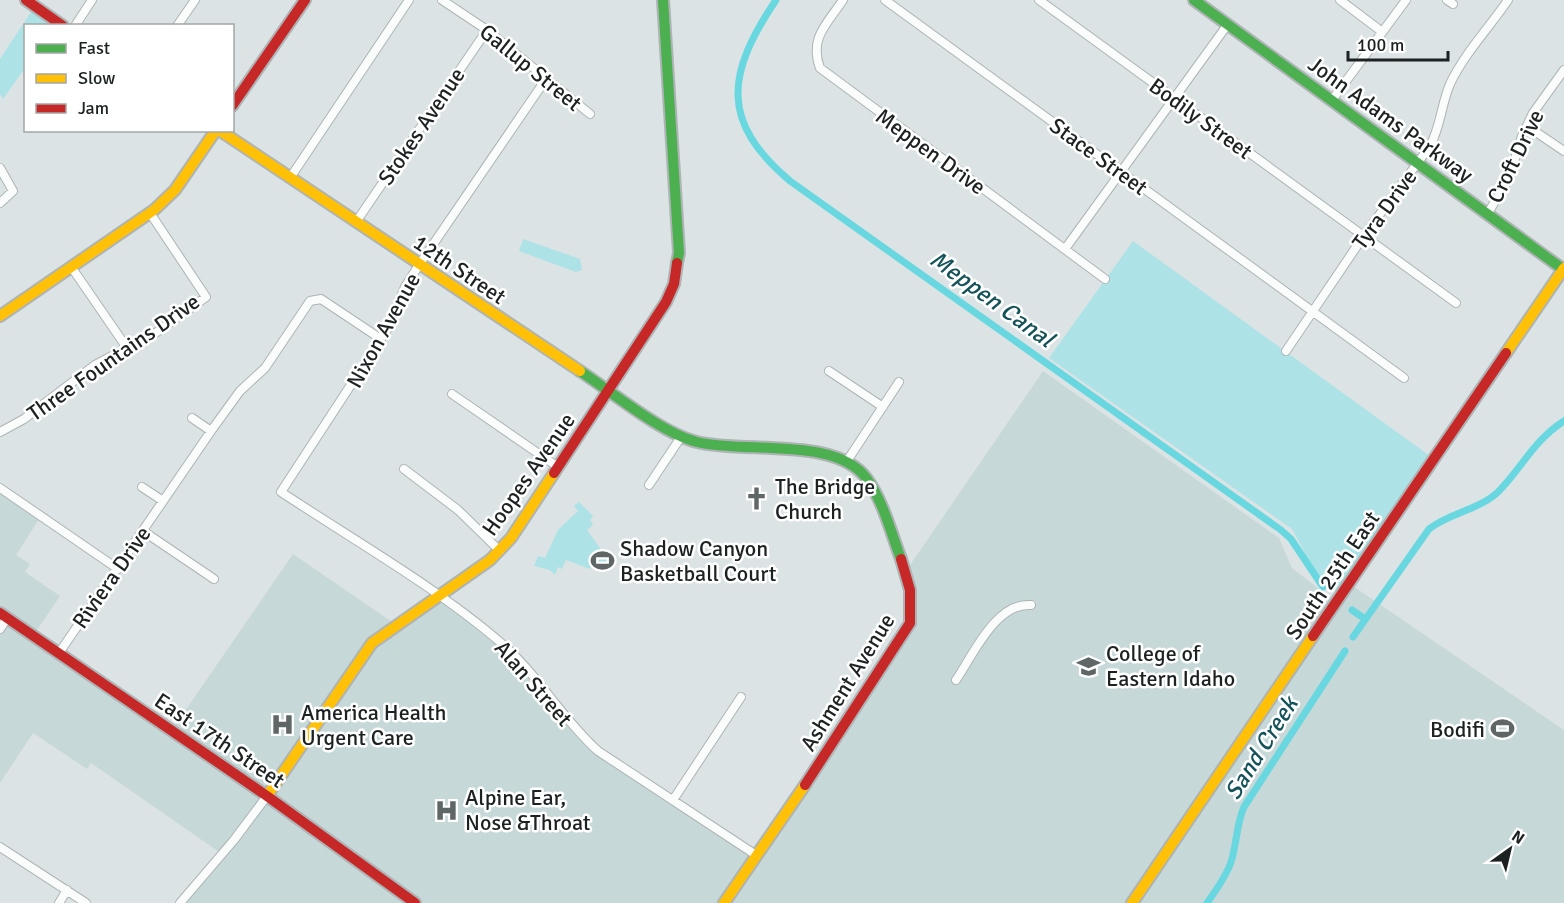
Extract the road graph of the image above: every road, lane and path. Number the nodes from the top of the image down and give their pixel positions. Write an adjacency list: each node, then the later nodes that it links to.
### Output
1 (26, 0): 15 (street)
2 (92, 0): 16 (street)
3 (195, 0): 17 (street)
4 (305, 0): 25 (street)
5 (409, 0): 34 (street)
6 (442, 0): 19 (street, Gallup Street)
7 (663, 0): 54 (street, Hoopes Avenue)
8 (843, 0): 40 (street, Meppen Drive)
9 (885, 0): 33 (street, Stace Street)
10 (1039, 0): 23 (street, Bodily Street)
11 (1194, 0): 18 (street, John Adams Parkway)
12 (1340, 0): 20 (street)
13 (1406, 0): 20 (street)
14 (1508, 0): 31 (street, Tyra Drive)
15 (60, 24)
16 (76, 24)
17 (178, 24)
18 (1228, 24): 23 (street); 24 (street, John Adams Parkway)
19 (487, 30): 22 (street, Gallup Street); 38 (street, Stokes Avenue)
20 (1381, 31): 24 (street)
21 (1564, 70): 27 (street, Croft Drive)
22 (546, 79): 26 (street, Gallup Street); 41 (street, Nixon Avenue)
23 (1176, 99): 33 (street); 39 (street, Bodily Street)
24 (1332, 100): 31 (street, John Adams Parkway)
25 (234, 103)
26 (590, 114)
27 (1527, 126): 30 (street); 37 (street, Croft Drive)
28 (216, 132): 36 (street)
29 (220, 132): 34 (street, 12th Street)
30 (1564, 151)
31 (1418, 162): 37 (street, John Adams Parkway); 39 (street, Tyra Drive)
32 (0, 168): 35 (street)
33 (1122, 173): 40 (street); 46 (street, Stace Street)
34 (290, 178): 38 (street, 12th Street)
35 (0, 203)
36 (150, 213): 42 (street); 49 (street, Three Fountains Drive)
37 (1488, 213): 43 (street, John Adams Parkway)
38 (356, 222): 41 (street, 12th Street)
39 (1363, 237): 45 (street, Bodily Street); 46 (street, Tyra Drive)
40 (1065, 249): 44 (street, Meppen Drive)
41 (419, 265): 48 (street, Nixon Avenue); 54 (street, 12th Street)
42 (72, 268): 47 (street); 49 (street)
43 (1564, 269): 90 (street, South 25th East)
44 (1105, 279)
45 (1456, 303)
46 (1312, 312): 50 (street, Tyra Drive); 52 (street, Stace Street)
47 (0, 316)
48 (381, 339): 58 (street, Riviera Drive); 67 (street, Nixon Avenue)
49 (127, 348): 59 (street, Three Fountains Drive)
50 (1286, 351)
51 (829, 371): 56 (street)
52 (1404, 378)
53 (900, 382): 56 (street)
54 (609, 392): 60 (street, 12th Street); 62 (street, Hoopes Avenue)
55 (452, 394): 62 (street)
56 (883, 407): 61 (street)
57 (192, 418): 58 (street)
58 (211, 431): 68 (street, Riviera Drive)
59 (0, 432)
60 (681, 437): 61 (street); 64 (street)
61 (847, 461): 83 (street, Ashment Avenue)
62 (558, 467): 70 (street, Hoopes Avenue)
63 (404, 469): 70 (street)
64 (649, 485)
65 (142, 487): 68 (street, Riviera Drive)
66 (0, 488): 71 (street)
67 (281, 492): 73 (street, Alan Street)
68 (163, 501): 69 (street, Riviera Drive)
69 (143, 531): 71 (street, Riviera Drive); 72 (street)
70 (500, 550): 73 (street, Hoopes Avenue)
71 (118, 569): 77 (street, Riviera Drive)
72 (214, 579)
73 (436, 596): 80 (street, Hoopes Avenue); 81 (street, Alan Street)
74 (1030, 605): 78 (street)
75 (4, 615): 76 (street); 77 (street, East 17th Street)
76 (0, 629)
77 (58, 653): 80 (street, East 17th Street)
78 (956, 680)
79 (741, 697): 81 (street)
80 (267, 796): 87 (street, Hoopes Avenue); 88 (street, East 17th Street)
81 (673, 800): 83 (street, Alan Street)
82 (0, 847): 84 (street)
83 (756, 855): 89 (street, Ashment Avenue)
84 (68, 890): 85 (street); 86 (street)
85 (59, 903)
86 (86, 903)
87 (180, 903)
88 (415, 903)
89 (724, 903)
90 (1132, 903)

